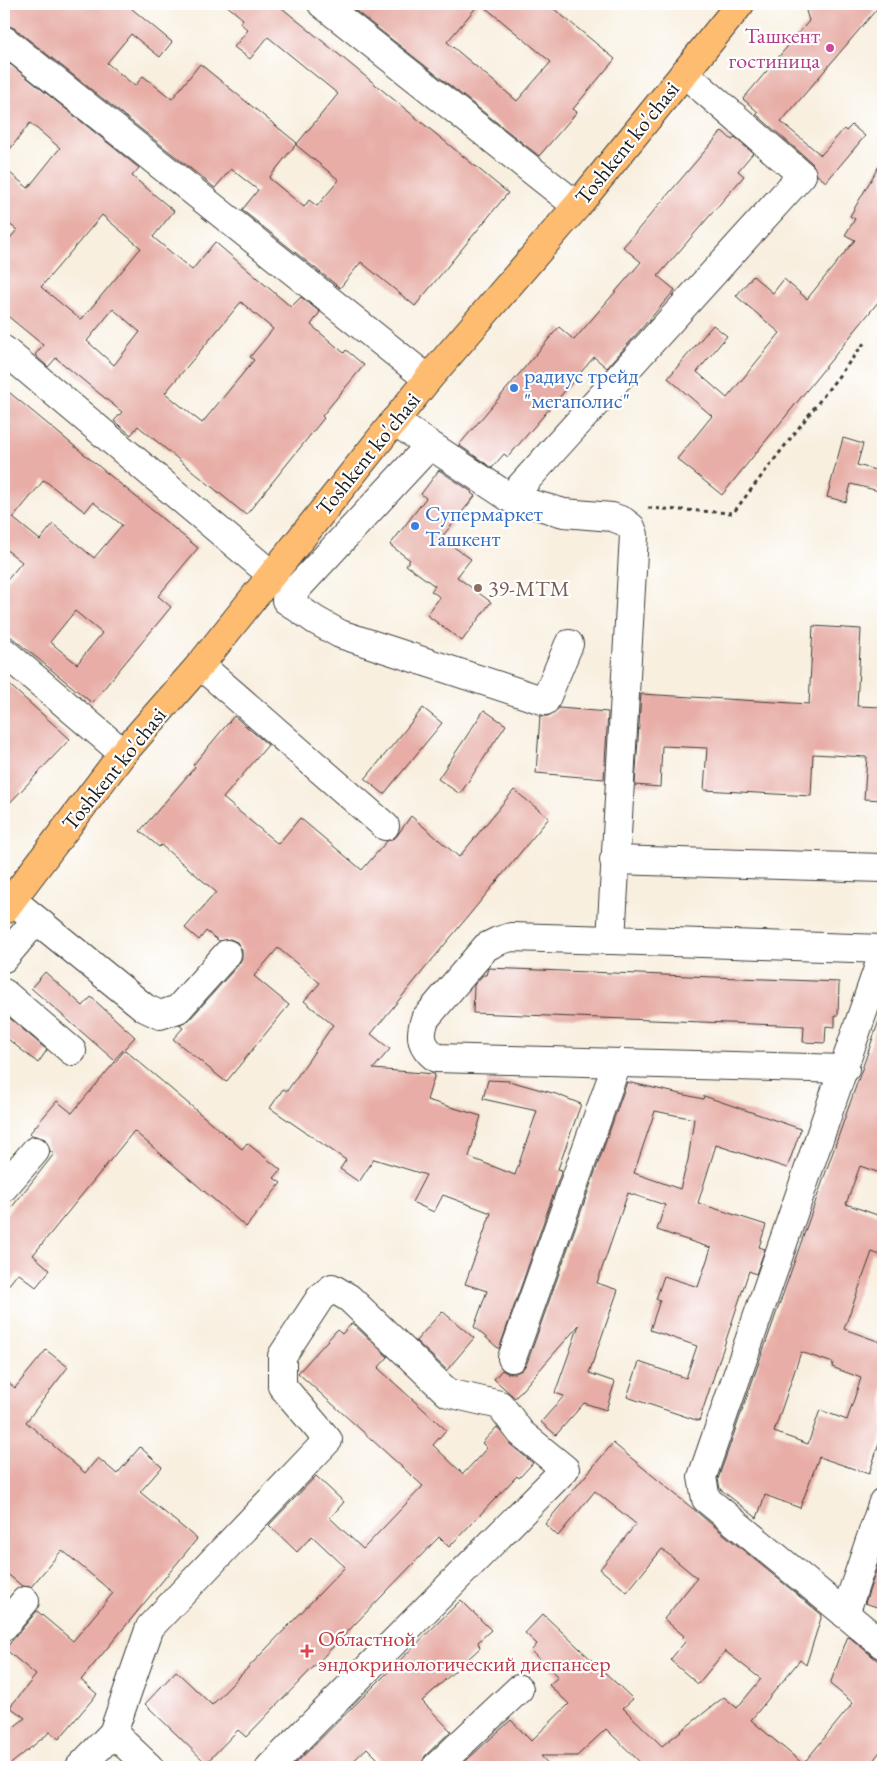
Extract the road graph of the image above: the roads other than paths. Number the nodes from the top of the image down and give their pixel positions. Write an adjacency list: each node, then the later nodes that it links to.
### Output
1 (322, 4): 5 (street)
2 (740, 4): 4 (main road, Toshkent ko'chasi)
3 (4, 40): 7 (street)
4 (684, 73): 5 (main road, Toshkent ko'chasi); 10 (street)
5 (577, 206): 7 (main road, Toshkent ko'chasi)
6 (4, 350): 11 (street)
7 (428, 379): 8 (main road, Toshkent ko'chasi)
8 (394, 421): 9 (street); 11 (main road, Toshkent ko'chasi)
9 (429, 446): 10 (street); 12 (street)
10 (510, 498): 17 (street)
11 (272, 575): 14 (main road, Toshkent ko'chasi)
12 (569, 644)
13 (4, 652): 15 (street)
14 (200, 665): 15 (main road, Toshkent ko'chasi); 16 (street)
15 (123, 753): 19 (main road, Toshkent ko'chasi)
16 (385, 826)
17 (614, 860): 18 (street); 21 (street)
18 (883, 868)
19 (8, 905): 20 (street)
20 (36, 920): 23 (street); 25 (street)
21 (611, 940): 22 (street); 28 (street)
22 (883, 949)
23 (227, 954)
24 (883, 954): 29 (street)
25 (4, 958)
26 (4, 993): 27 (street)
27 (72, 1051)
28 (617, 1063): 29 (street); 32 (street)
29 (845, 1069): 35 (street)
30 (35, 1151): 31 (street)
31 (4, 1187)
32 (512, 1358)
33 (883, 1502): 35 (street)
34 (25, 1601): 36 (street)
35 (845, 1614): 37 (street)
36 (4, 1626)
37 (883, 1644)
38 (519, 1689): 43 (street)
39 (113, 1733): 40 (street); 41 (street); 42 (street)
40 (80, 1767)
41 (150, 1767)
42 (270, 1767)
43 (436, 1767)

